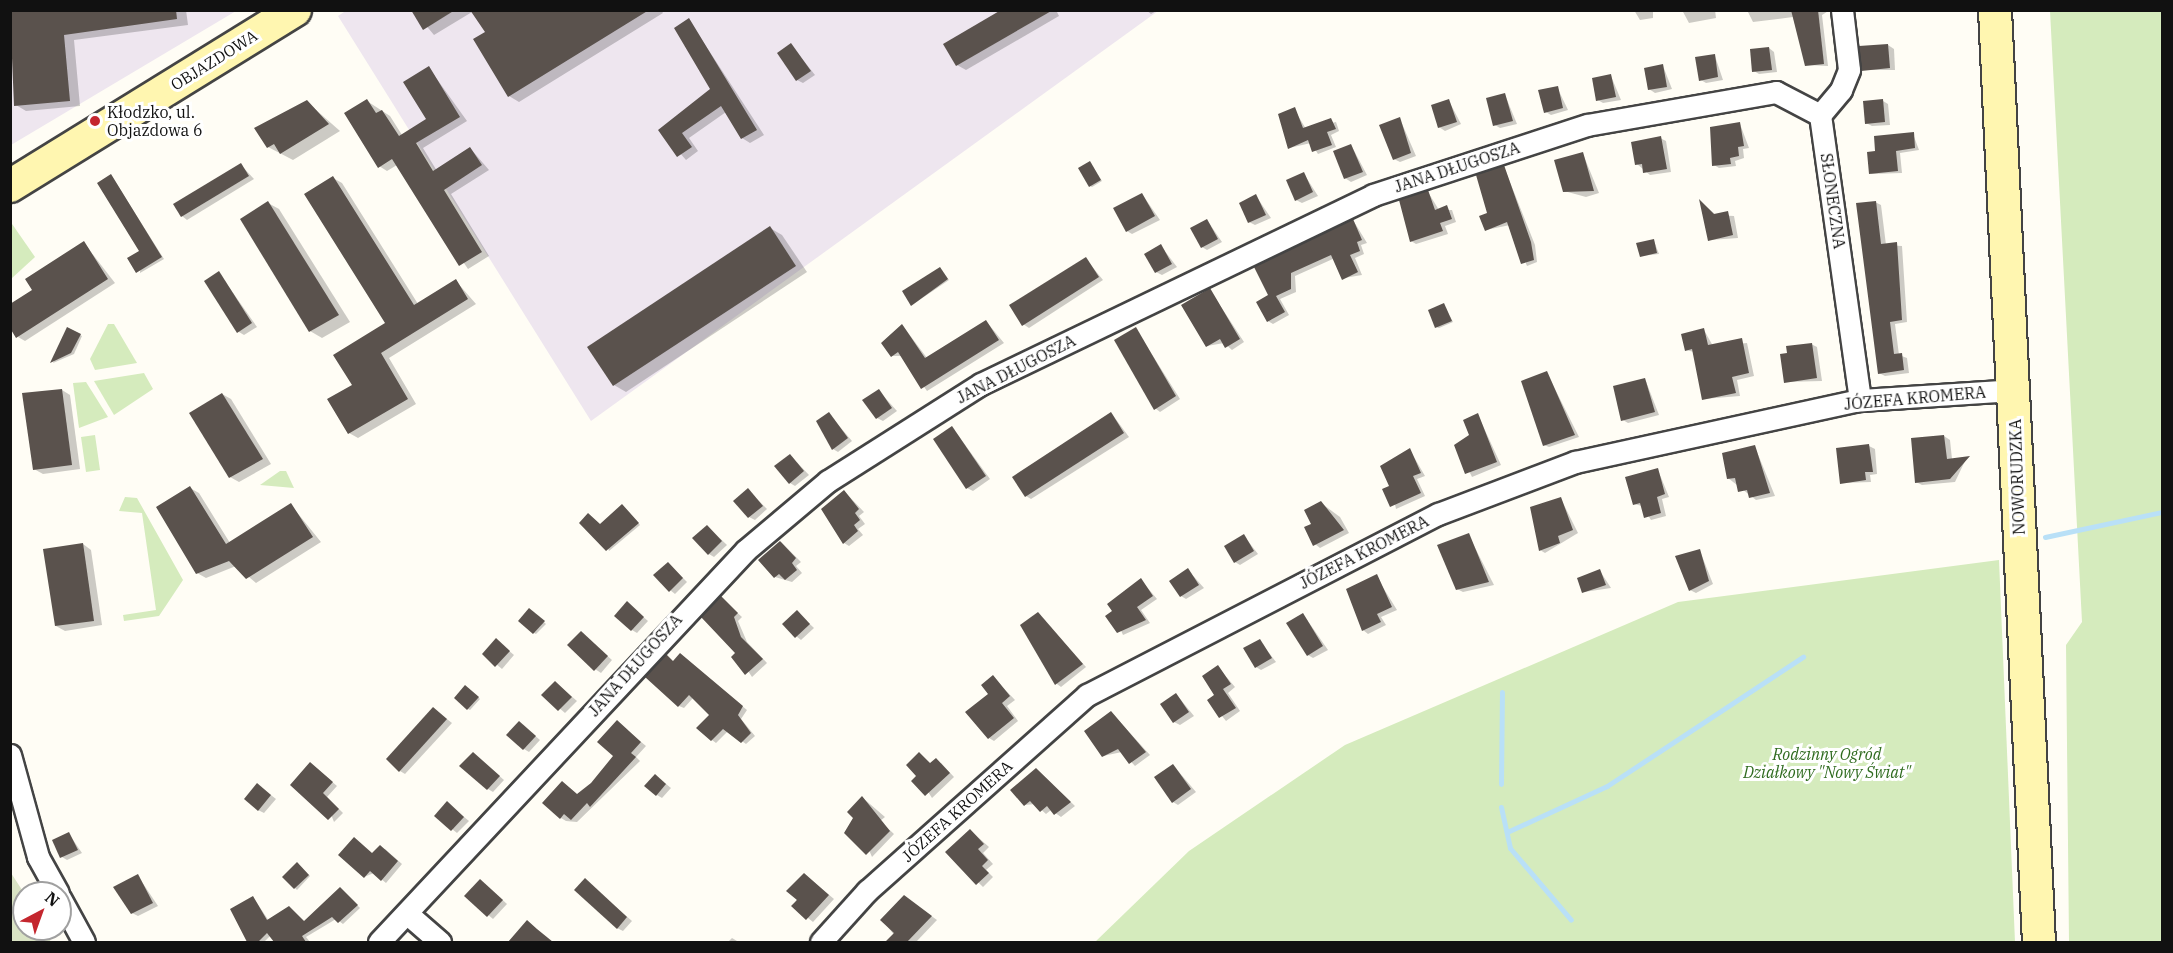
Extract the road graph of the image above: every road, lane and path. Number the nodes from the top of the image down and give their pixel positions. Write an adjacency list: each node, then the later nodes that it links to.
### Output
1 (295, 10): 5 (street, OBJAZDOWA)
2 (1842, 10): 4 (street)
3 (1995, 10): 6 (street, NOWORUDZKA)
4 (1820, 115): 7 (street, SŁONECZNA); 10 (street, JANA DŁUGOSZA)
5 (10, 186)
6 (2014, 390): 7 (street, JÓZEFA KROMERA); 16 (street, NOWORUDZKA)
7 (1860, 400): 15 (street, JÓZEFA KROMERA)
8 (10, 755): 9 (street)
9 (51, 881)
10 (410, 916): 13 (street, JANA DŁUGOSZA); 14 (street)
11 (72, 920): 12 (street)
12 (84, 942)
13 (379, 942)
14 (440, 942)
15 (821, 942)
16 (2039, 942)

